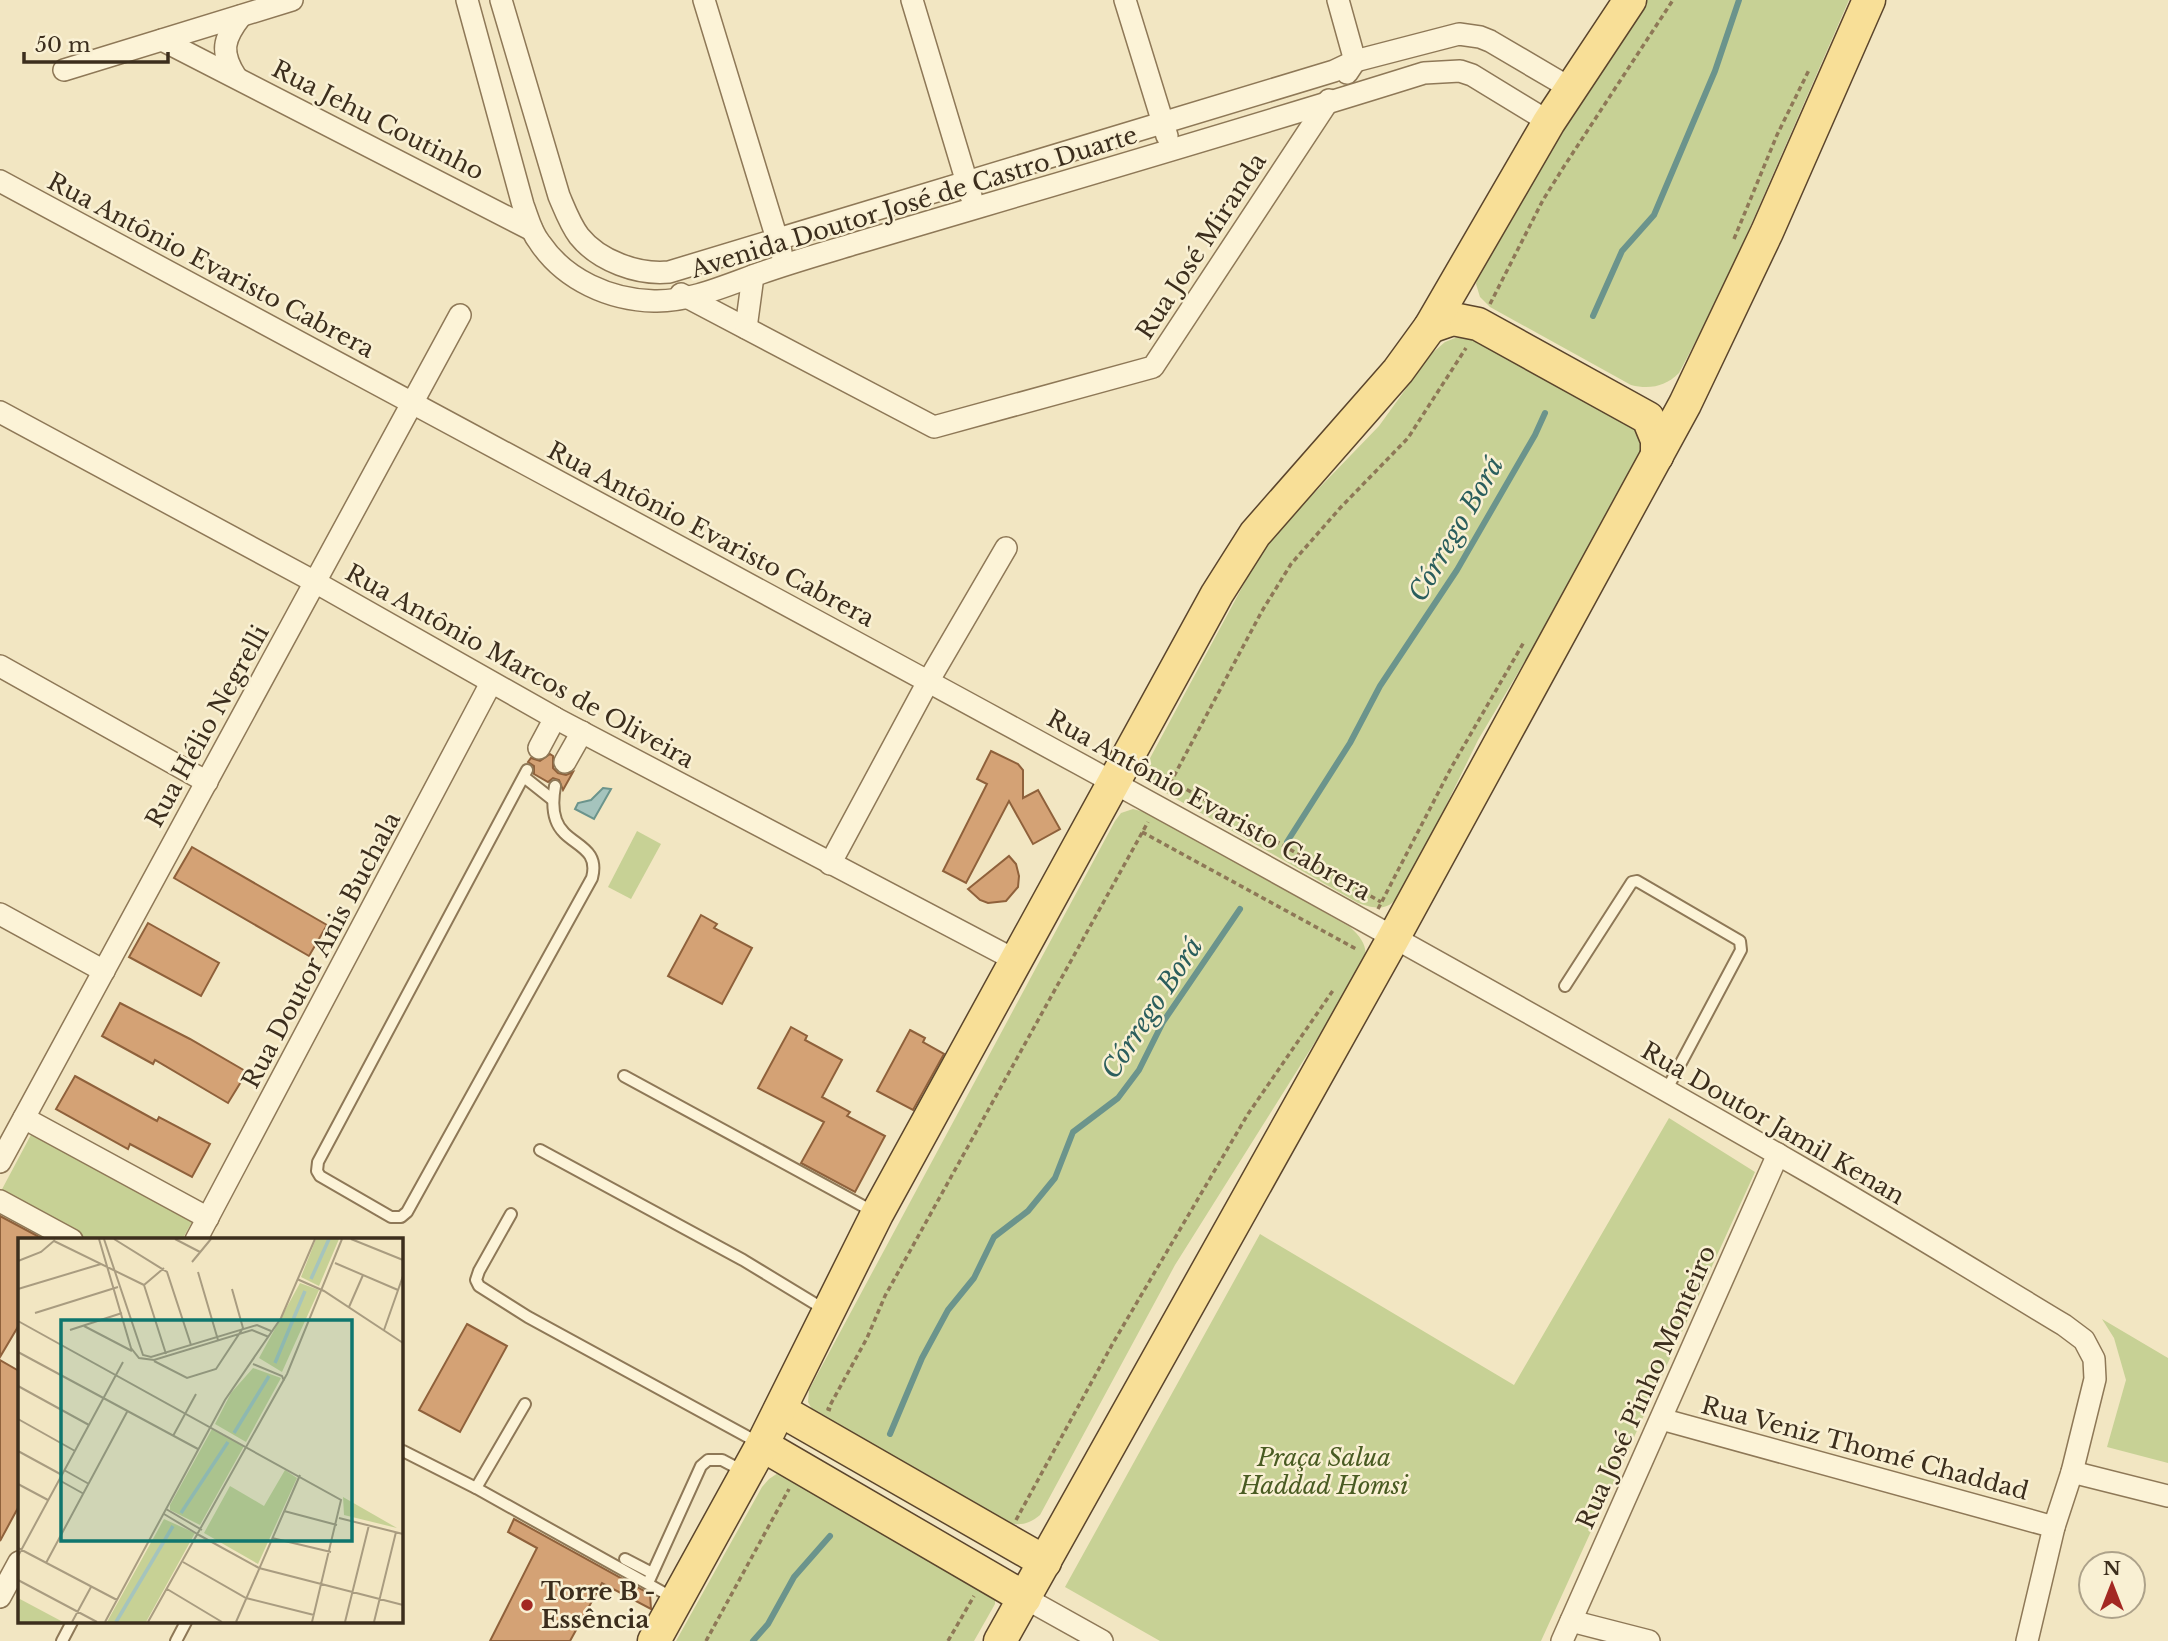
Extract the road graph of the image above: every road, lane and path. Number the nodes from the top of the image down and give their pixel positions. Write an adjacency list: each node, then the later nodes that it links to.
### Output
1 (292, 0): 11 (street)
2 (467, 0): 27 (street, Avenida Doutor José de Castro Duarte)
3 (500, 0): 26 (street, Avenida Doutor José de Castro Duarte)
4 (704, 0): 31 (street)
5 (912, 0): 25 (street)
6 (1125, 0): 22 (street)
7 (1338, 0): 14 (street)
8 (1630, 0): 19 (main road)
9 (1673, 0): 41 (path)
10 (1869, 0): 43 (main road)
11 (241, 16): 13 (street); 18 (street, Rua Jehu Coutinho)
12 (1459, 34): 14 (street, Avenida Doutor José de Castro Duarte); 17 (street); 19 (street, Avenida Doutor José de Castro Duarte)
13 (162, 40): 16 (street); 18 (street, Rua Jehu Coutinho)
14 (1355, 61): 20 (street, Rua José Miranda); 22 (street, Avenida Doutor José de Castro Duarte)
15 (1810, 68): 32 (path)
16 (64, 70)
17 (1460, 71): 20 (street, Avenida Doutor José de Castro Duarte); 21 (street, Avenida Doutor José de Castro Duarte)
18 (236, 78): 29 (street, Rua Jehu Coutinho)
19 (1570, 88): 21 (main road)
20 (1327, 103): 23 (street, Avenida Doutor José de Castro Duarte); 40 (street, Rua José Miranda)
21 (1549, 122): 36 (main road)
22 (1163, 124): 23 (street); 25 (street, Avenida Doutor José de Castro Duarte)
23 (1171, 152): 28 (street, Avenida Doutor José de Castro Duarte)
24 (0, 181): 42 (street, Rua Antônio Evaristo Cabrera)
25 (967, 182): 28 (street); 31 (street, Avenida Doutor José de Castro Duarte)
26 (559, 196): 27 (street, Rua Jehu Coutinho); 34 (street, Avenida Doutor José de Castro Duarte)
27 (523, 205): 29 (street, Rua Jehu Coutinho); 30 (street, Avenida Doutor José de Castro Duarte)
28 (975, 208): 33 (street, Avenida Doutor José de Castro Duarte)
29 (495, 209): 30 (street, Rua Jehu Coutinho)
30 (532, 230): 37 (street, Avenida Doutor José de Castro Duarte)
31 (777, 239): 33 (street); 34 (street, Avenida Doutor José de Castro Duarte)
32 (1732, 243)
33 (785, 265): 35 (street, Avenida Doutor José de Castro Duarte)
34 (645, 272): 37 (street, Rua José Miranda)
35 (753, 276): 37 (street, Avenida Doutor José de Castro Duarte); 40 (street)
36 (1461, 277): 39 (main road); 41 (main road)
37 (688, 298): 40 (street, Rua José Miranda)
38 (460, 315): 42 (street, Rua Hélio Negrelli)
39 (1430, 327): 41 (main road); 59 (main road)
40 (746, 328)
41 (1476, 335): 45 (main road); 57 (path)
42 (412, 404): 48 (street, Rua Hélio Negrelli); 51 (street, Rua Antônio Evaristo Cabrera)
43 (1685, 404): 45 (main road); 46 (main road)
44 (0, 412): 48 (street, Rua Antônio Marcos de Oliveira)
45 (1648, 418): 46 (main road)
46 (1657, 456): 67 (main road)
47 (1006, 548): 51 (street)
48 (315, 582): 52 (street, Rua Antônio Marcos de Oliveira); 58 (street, Rua Hélio Negrelli)
49 (1530, 632): 65 (path)
50 (0, 666): 58 (street)
51 (929, 680): 59 (street, Rua Antônio Evaristo Cabrera); 64 (street)
52 (491, 683): 53 (street, Rua Antônio Marcos de Oliveira); 81 (street, Rua Doutor Anis Buchala)
53 (555, 718): 54 (street, Rua Antônio Marcos de Oliveira); 55 (street)
54 (582, 732): 56 (street); 64 (street, Rua Antônio Marcos de Oliveira)
55 (539, 748)
56 (565, 762)
57 (1172, 781): 62 (path); 65 (path)
58 (207, 782): 69 (street, Rua Hélio Negrelli)
59 (1115, 782): 62 (street, Rua Antônio Evaristo Cabrera); 68 (main road)
60 (555, 786): 61 (lane)
61 (553, 800): 61 (lane)
62 (1157, 807): 63 (path); 67 (street, Rua Antônio Evaristo Cabrera)
63 (1142, 832): 67 (path); 87 (path)
64 (830, 864): 68 (street, Rua Antônio Marcos de Oliveira)
65 (1381, 902): 67 (path)
66 (0, 914): 69 (street)
67 (1382, 931): 73 (street, Rua Doutor Jamil Kenan); 99 (main road)
68 (1017, 961): 80 (main road)
69 (104, 971): 74 (street, Rua Hélio Negrelli)
70 (1337, 984): 97 (path)
71 (1565, 986): 73 (lane)
72 (624, 1076): 80 (lane)
73 (1666, 1091): 76 (street, Rua Doutor Jamil Kenan)
74 (24, 1118): 77 (street, Rua Hélio Negrelli); 81 (street)
75 (540, 1150): 84 (lane)
76 (1778, 1154): 88 (street, Rua José Pinho Monteiro); 91 (street, Rua Doutor Jamil Kenan)
77 (1, 1156)
78 (0, 1201): 82 (street)
79 (511, 1214): 89 (lane)
80 (877, 1214): 84 (main road)
81 (208, 1219): 83 (street, Rua Doutor Anis Buchala)
82 (68, 1238)
83 (197, 1238)
84 (829, 1313): 86 (main road)
85 (525, 1404): 94 (lane)
86 (780, 1410): 89 (main road); 97 (main road)
87 (840, 1416)
88 (1661, 1419): 96 (street, Rua Veniz Thomé Chaddad); 107 (street, Rua José Pinho Monteiro)
89 (762, 1445): 92 (main road); 103 (main road)
90 (403, 1451): 94 (lane)
91 (2073, 1472): 95 (street); 96 (street)
92 (747, 1473): 101 (lane); 104 (main road)
93 (790, 1487): 111 (path)
94 (477, 1488): 101 (lane)
95 (2168, 1496)
96 (2054, 1527): 115 (street)
97 (1006, 1539): 99 (main road)
98 (625, 1559): 101 (lane)
99 (1045, 1562): 103 (main road)
100 (18, 1564): 102 (street)
101 (650, 1578): 104 (lane)
102 (0, 1597)
103 (1025, 1598): 112 (main road); 113 (street)
104 (677, 1600): 110 (main road)
105 (71, 1624): 108 (lane)
106 (185, 1624): 109 (lane)
107 (1567, 1631): 114 (street)
108 (62, 1641)
109 (176, 1641)
110 (654, 1641)
111 (706, 1641)
112 (999, 1641)
113 (1102, 1641)
114 (1649, 1641)
115 (2027, 1641)

